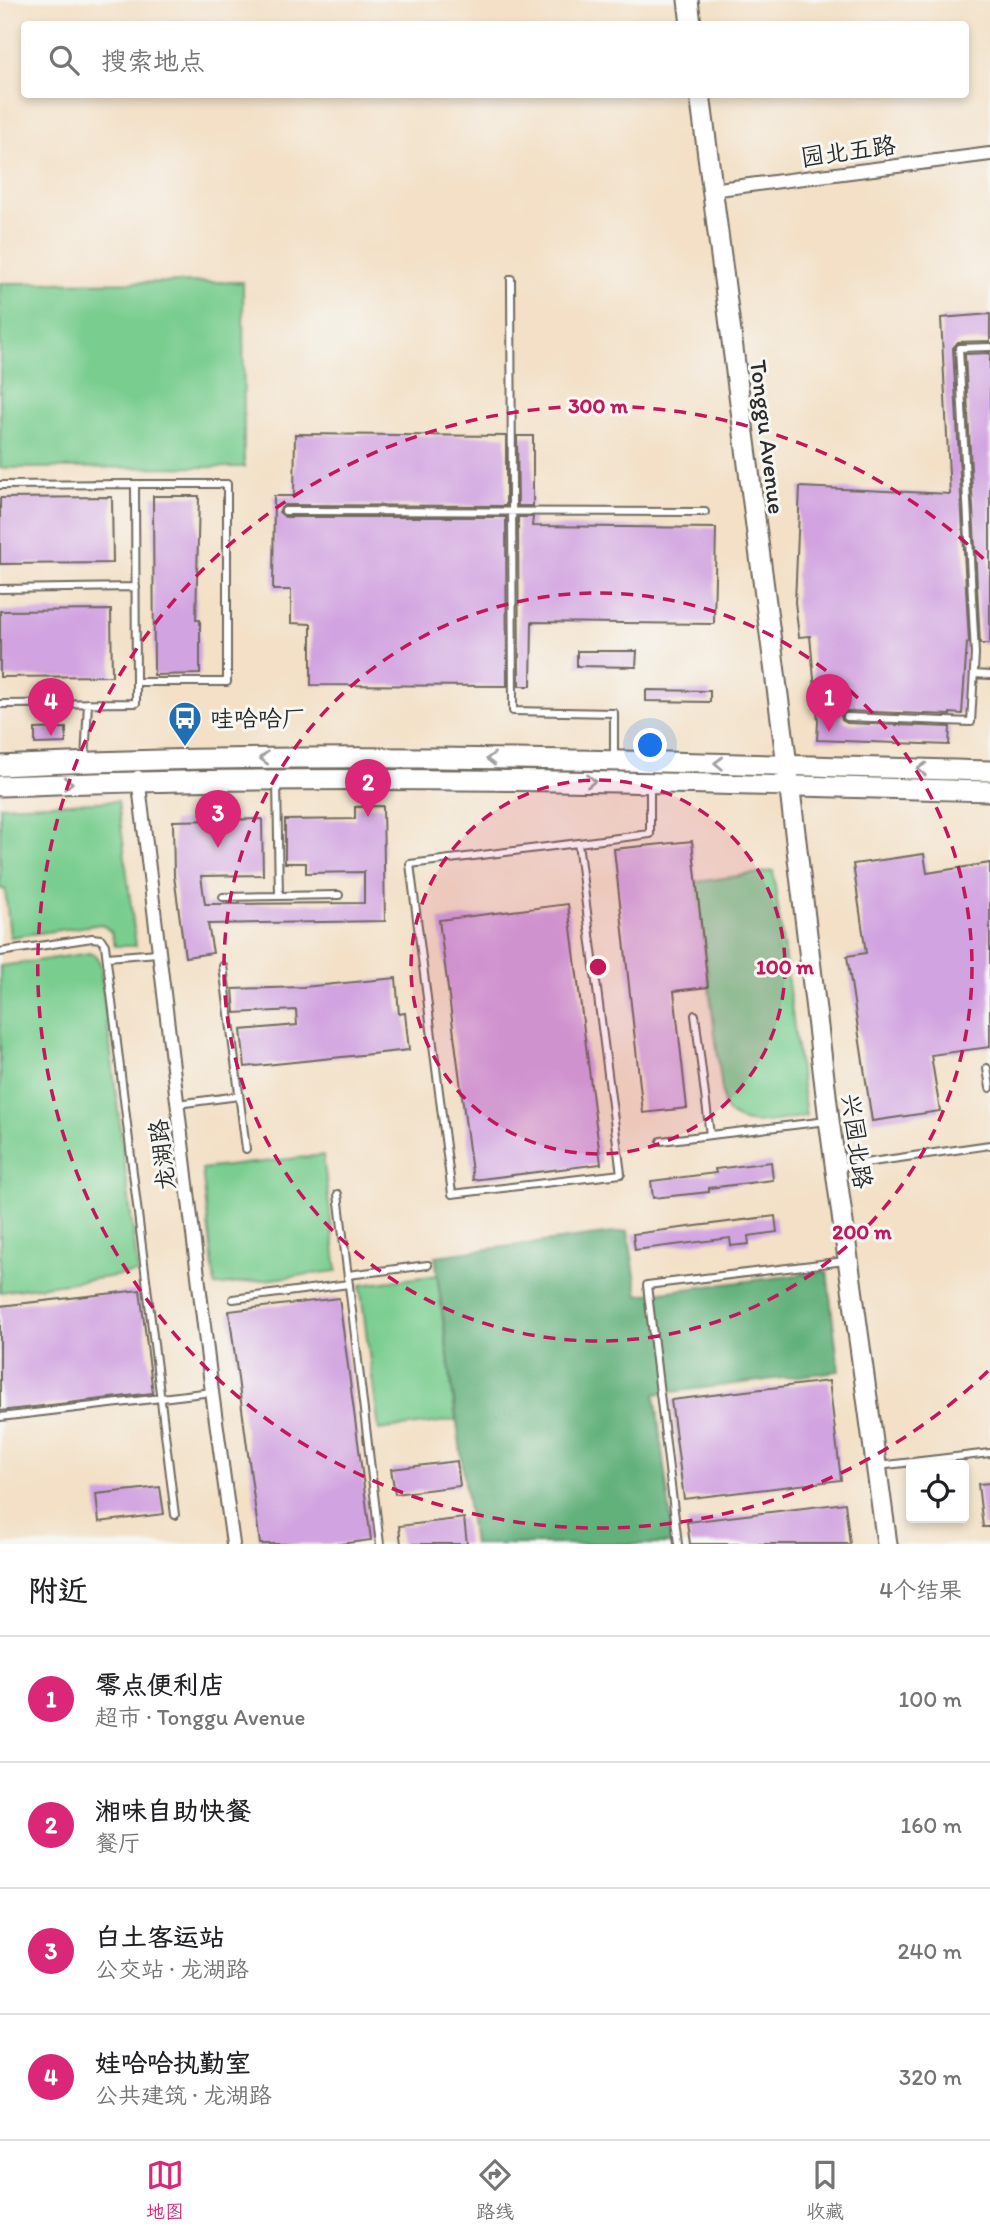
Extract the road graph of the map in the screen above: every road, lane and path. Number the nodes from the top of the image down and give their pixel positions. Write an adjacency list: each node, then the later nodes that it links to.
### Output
1 (688, 0): 2 (main road)
2 (691, 21)
3 (700, 98): 5 (main road, Tonggu Avenue)
4 (990, 154): 5 (street, 园北五路)
5 (711, 190): 24 (main road, Tonggu Avenue)
6 (511, 279): 11 (lane)
7 (990, 347): 15 (lane)
8 (135, 484): 9 (lane); 13 (lane); 17 (lane)
9 (0, 485)
10 (285, 511): 11 (lane)
11 (512, 512): 12 (lane); 22 (lane)
12 (705, 512)
13 (136, 587): 14 (lane); 17 (lane)
14 (0, 589)
15 (974, 674): 16 (lane); 20 (lane)
16 (990, 675)
17 (136, 682): 19 (lane)
18 (0, 704): 19 (lane)
19 (88, 704): 23 (lane)
20 (848, 717)
21 (137, 760): 22 (main road, one-way to 21); 23 (main road); 28 (street, 龙湖路)
22 (614, 760): 24 (main road, one-way to 22)
23 (85, 761): 25 (main road)
24 (787, 765): 26 (main road, one-way to 24); 31 (main road, Tonggu Avenue)
25 (0, 766)
26 (990, 771)
27 (277, 779): 28 (main road); 29 (main road, one-way to 29); 35 (lane)
28 (139, 781): 30 (main road, one-way to 28); 38 (street, 龙湖路)
29 (650, 782): 31 (main road); 33 (lane)
30 (0, 786)
31 (789, 786): 32 (main road); 46 (main road, 兴园北路)
32 (990, 791)
33 (578, 843): 33 (lane)
34 (340, 895): 35 (lane)
35 (279, 896): 36 (lane)
36 (223, 897)
37 (0, 952): 39 (lane)
38 (158, 953): 39 (lane); 45 (street, 龙湖路)
39 (107, 957): 59 (lane)
40 (223, 966): 44 (lane)
41 (695, 1015): 47 (lane)
42 (987, 1068): 43 (lane)
43 (990, 1088)
44 (239, 1096): 45 (lane); 50 (lane)
45 (177, 1104): 58 (street, 龙湖路)
46 (829, 1120): 47 (lane); 51 (main road, 兴园北路)
47 (710, 1135): 48 (lane)
48 (661, 1141)
49 (990, 1145): 51 (lane)
50 (246, 1149)
51 (835, 1167): 53 (main road, 兴园北路)
52 (338, 1194): 55 (lane)
53 (848, 1261): 62 (main road, 兴园北路); 66 (lane)
54 (428, 1265): 55 (lane)
55 (348, 1275): 56 (lane)
56 (349, 1284): 57 (lane); 65 (lane)
57 (233, 1299)
58 (212, 1392): 59 (lane); 64 (street, 龙湖路)
59 (160, 1399): 60 (lane); 63 (lane)
60 (0, 1417)
61 (990, 1453): 62 (lane)
62 (876, 1466): 67 (main road, 兴园北路)
63 (175, 1515)
64 (233, 1544)
65 (380, 1544)
66 (678, 1544)
67 (887, 1544)

